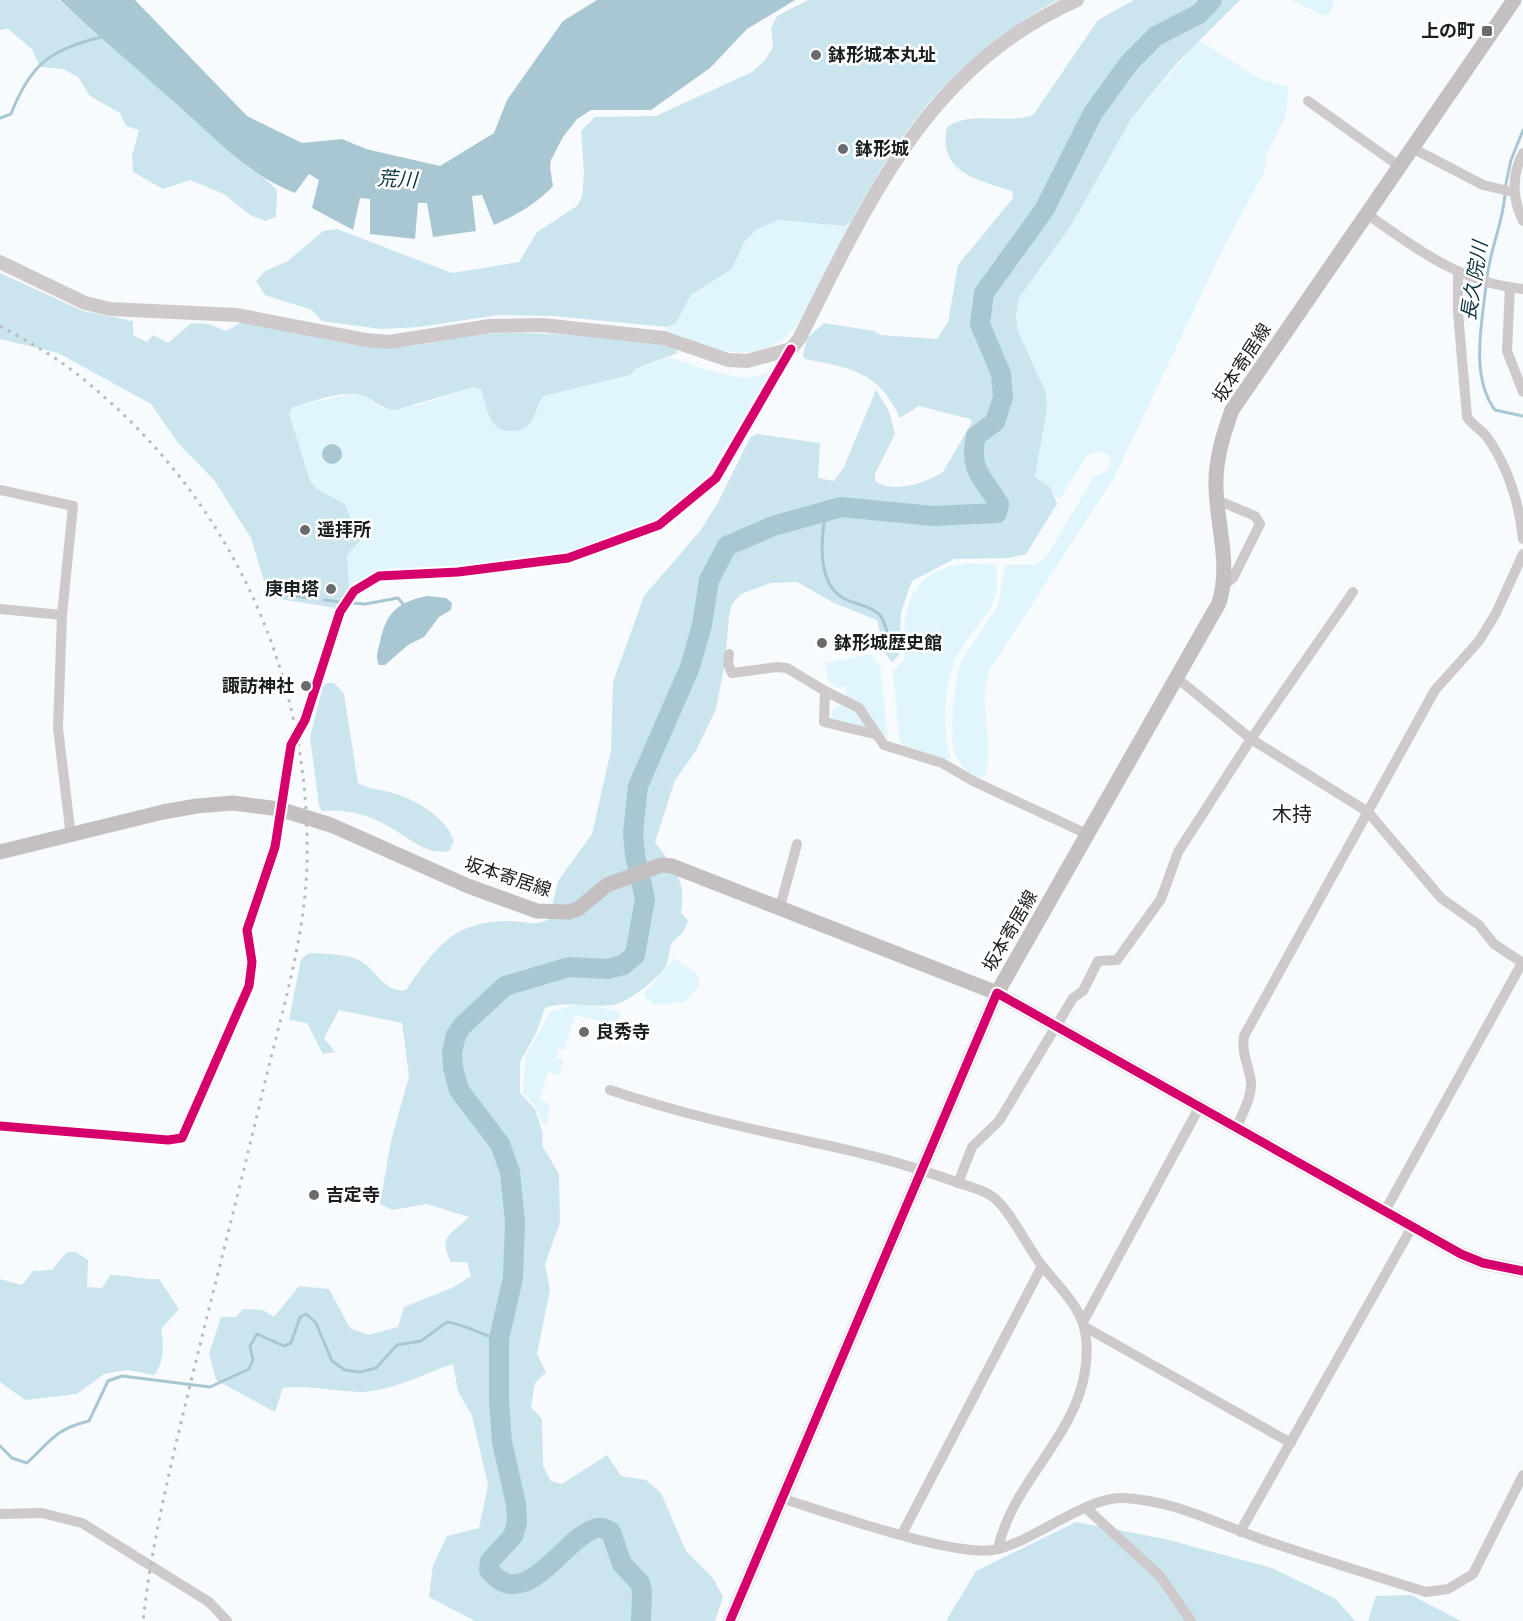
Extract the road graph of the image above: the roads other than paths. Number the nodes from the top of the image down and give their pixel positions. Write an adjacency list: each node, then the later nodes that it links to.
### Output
1 (1077, 0): 14 (street)
2 (1514, 0): 4 (main road, 坂本寄居線)
3 (1308, 101): 6 (street)
4 (1412, 148): 6 (main road, 坂本寄居線); 7 (street)
5 (1523, 153): 7 (street)
6 (1400, 166): 8 (main road, 坂本寄居線)
7 (1512, 192): 9 (street)
8 (1367, 214): 11 (street); 17 (main road, 坂本寄居線)
9 (1523, 220)
10 (0, 262): 14 (street)
11 (1458, 273): 12 (street); 18 (street)
12 (1510, 287): 13 (street); 15 (street)
13 (1523, 289)
14 (791, 349): 29 (street)
15 (1523, 392)
16 (0, 490): 23 (street)
17 (1216, 500): 20 (main road, 坂本寄居線); 20 (street)
18 (1523, 539)
19 (1523, 554): 30 (street)
20 (1224, 585): 25 (main road, 坂本寄居線)
21 (1353, 592): 28 (street)
22 (0, 609): 23 (street)
23 (62, 615): 32 (street)
24 (729, 654): 26 (street)
25 (1178, 678): 28 (street); 31 (main road, 坂本寄居線)
26 (825, 691): 27 (street); 27 (street)
27 (878, 735): 31 (street)
28 (1251, 739): 30 (street); 38 (street)
29 (279, 809): 32 (main road, 坂本寄居線); 35 (main road, 坂本寄居線); 41 (street)
30 (1368, 812): 36 (street); 42 (street)
31 (1087, 834): 37 (main road, 坂本寄居線)
32 (71, 837): 34 (main road, 坂本寄居線)
33 (797, 844): 35 (street)
34 (0, 852)
35 (780, 907): 37 (main road, 坂本寄居線)
36 (1523, 963): 45 (street)
37 (997, 993): 38 (street); 43 (street)
38 (1056, 1026): 40 (street); 44 (street)
39 (610, 1090): 43 (street)
40 (1200, 1106): 42 (street); 49 (street)
41 (0, 1126)
42 (1237, 1127): 45 (street)
43 (921, 1169): 44 (street); 52 (street)
44 (958, 1183): 47 (street)
45 (1385, 1211): 46 (street)
46 (1412, 1227): 48 (street); 50 (street)
47 (1042, 1266): 49 (street); 56 (street)
48 (1523, 1271)
49 (1085, 1324): 50 (street); 57 (street)
50 (1291, 1443): 55 (street)
51 (1523, 1475): 55 (street)
52 (783, 1499): 56 (street); 59 (street)
53 (1086, 1508): 55 (street); 57 (street); 60 (street)
54 (0, 1514): 58 (street)
55 (1240, 1532)
56 (902, 1534): 57 (street)
57 (998, 1550)
58 (227, 1621)
59 (730, 1621)
60 (1191, 1621)

